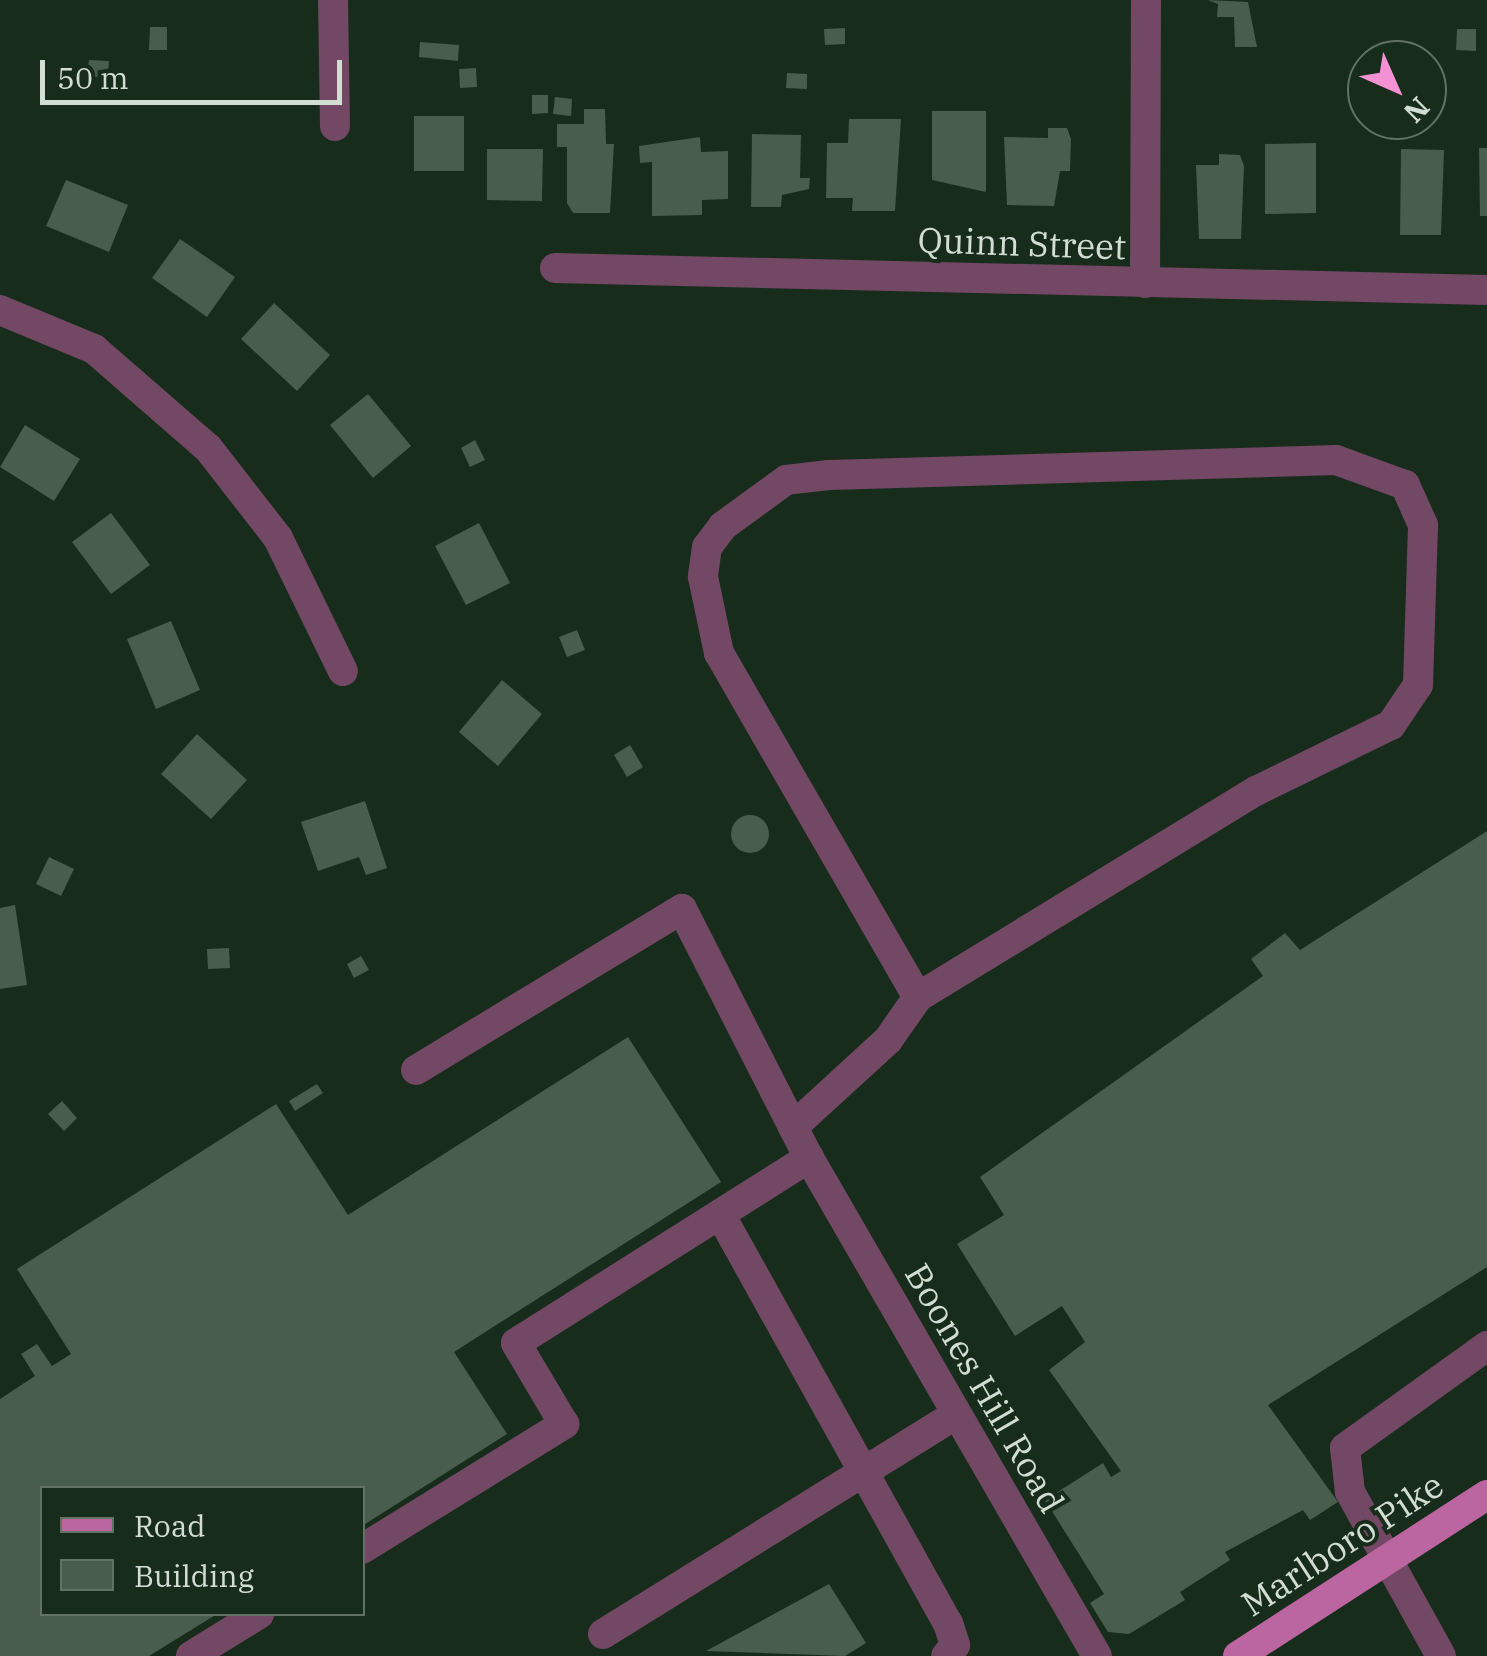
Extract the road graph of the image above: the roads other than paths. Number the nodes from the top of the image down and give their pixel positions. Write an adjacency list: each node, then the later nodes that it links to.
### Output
1 (333, 0): 3 (street)
2 (1146, 0): 5 (street)
3 (336, 126)
4 (555, 268): 5 (street, Quinn Street)
5 (1145, 284): 6 (street, Quinn Street)
6 (1487, 290)
7 (0, 310): 8 (street)
8 (343, 671)
9 (918, 997): 9 (street); 11 (street)
10 (416, 1070): 11 (street, Boones Hill Road)
11 (793, 1127): 12 (street, Boones Hill Road)
12 (809, 1158): 13 (street); 15 (street, Boones Hill Road)
13 (720, 1214): 16 (street); 18 (street)
14 (1487, 1346): 19 (street)
15 (956, 1414): 16 (street); 24 (street, Boones Hill Road)
16 (864, 1472): 21 (street); 23 (street)
17 (1487, 1495): 19 (main road, Marlboro Pike)
18 (365, 1547)
19 (1385, 1561): 25 (main road, Marlboro Pike); 26 (street)
20 (256, 1616): 22 (street)
21 (603, 1634)
22 (191, 1656)
23 (946, 1656)
24 (1097, 1656)
25 (1238, 1656)
26 (1441, 1656)

